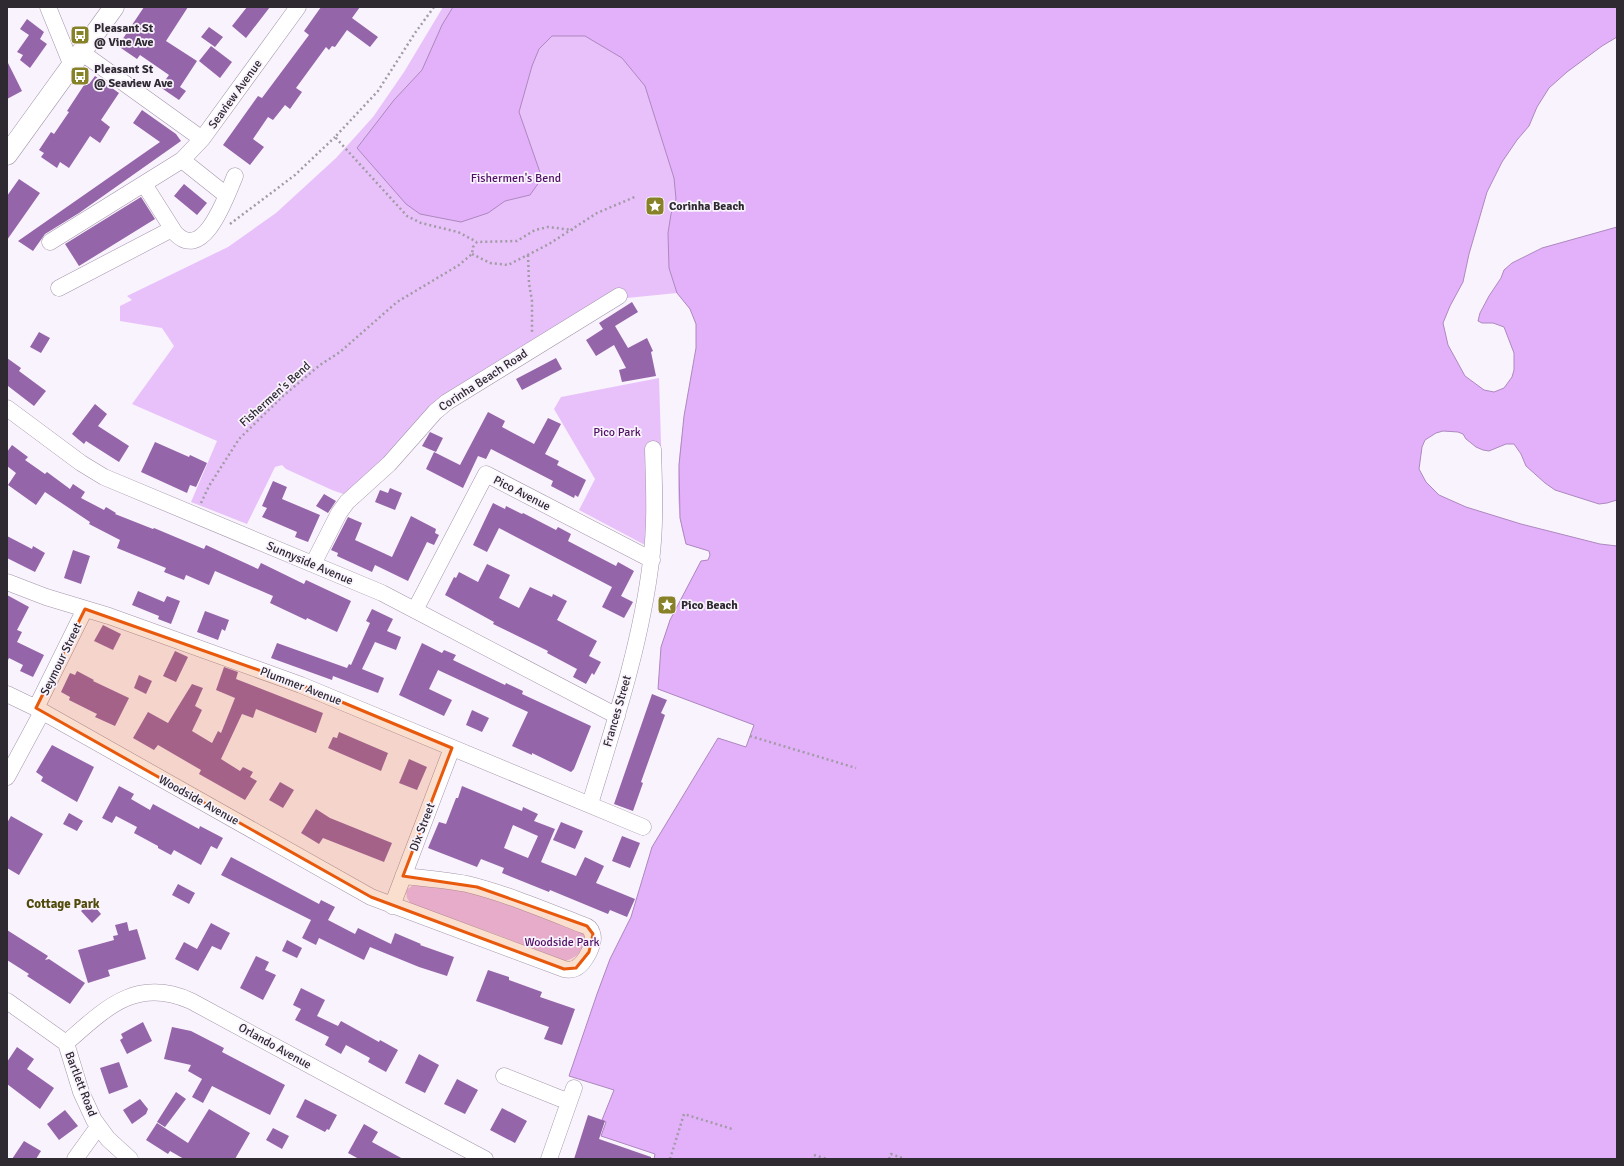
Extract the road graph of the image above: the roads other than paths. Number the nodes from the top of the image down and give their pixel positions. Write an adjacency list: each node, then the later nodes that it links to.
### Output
1 (48, 7): 4 (street)
2 (114, 7): 4 (main road)
3 (298, 7): 5 (street, Seaview Avenue)
4 (76, 59): 5 (street, Seaview Avenue); 6 (main road)
5 (202, 139): 7 (street)
6 (7, 155)
7 (182, 160): 9 (street); 10 (street)
8 (235, 176): 10 (street)
9 (144, 184): 11 (street); 12 (street)
10 (226, 195): 11 (street)
11 (172, 229): 13 (street)
12 (50, 242)
13 (59, 288)
14 (618, 296): 18 (street, Corinha Beach Road)
15 (7, 408): 18 (street, Sunnyside Avenue)
16 (653, 449): 17 (street, Frances Street)
17 (652, 560): 21 (street, Pico Avenue); 24 (street, Frances Street)
18 (313, 564): 21 (street, Sunnyside Avenue)
19 (7, 582): 20 (street, Plummer Avenue)
20 (85, 609): 23 (street, Seymour Street); 25 (street, Plummer Avenue)
21 (415, 610): 24 (street, Sunnyside Avenue)
22 (7, 694): 23 (street, Woodside Avenue)
23 (39, 710): 26 (street, Seymour Street); 30 (street, Woodside Avenue)
24 (617, 716): 27 (street, Frances Street)
25 (452, 748): 27 (street, Plummer Avenue); 29 (street, Dix Street)
26 (7, 777)
27 (590, 804): 28 (street)
28 (643, 827)
29 (403, 876): 30 (street, Dix Street); 30 (street)
30 (392, 906)
31 (7, 1001): 32 (street, Bartlett Road)
32 (66, 1043): 34 (street, Bartlett Road); 35 (street, Orlando Avenue)
33 (504, 1076): 38 (street)
34 (98, 1127): 36 (street); 37 (street, Bartlett Road)
35 (478, 1157)
36 (75, 1159)
37 (130, 1159)
38 (549, 1159)

